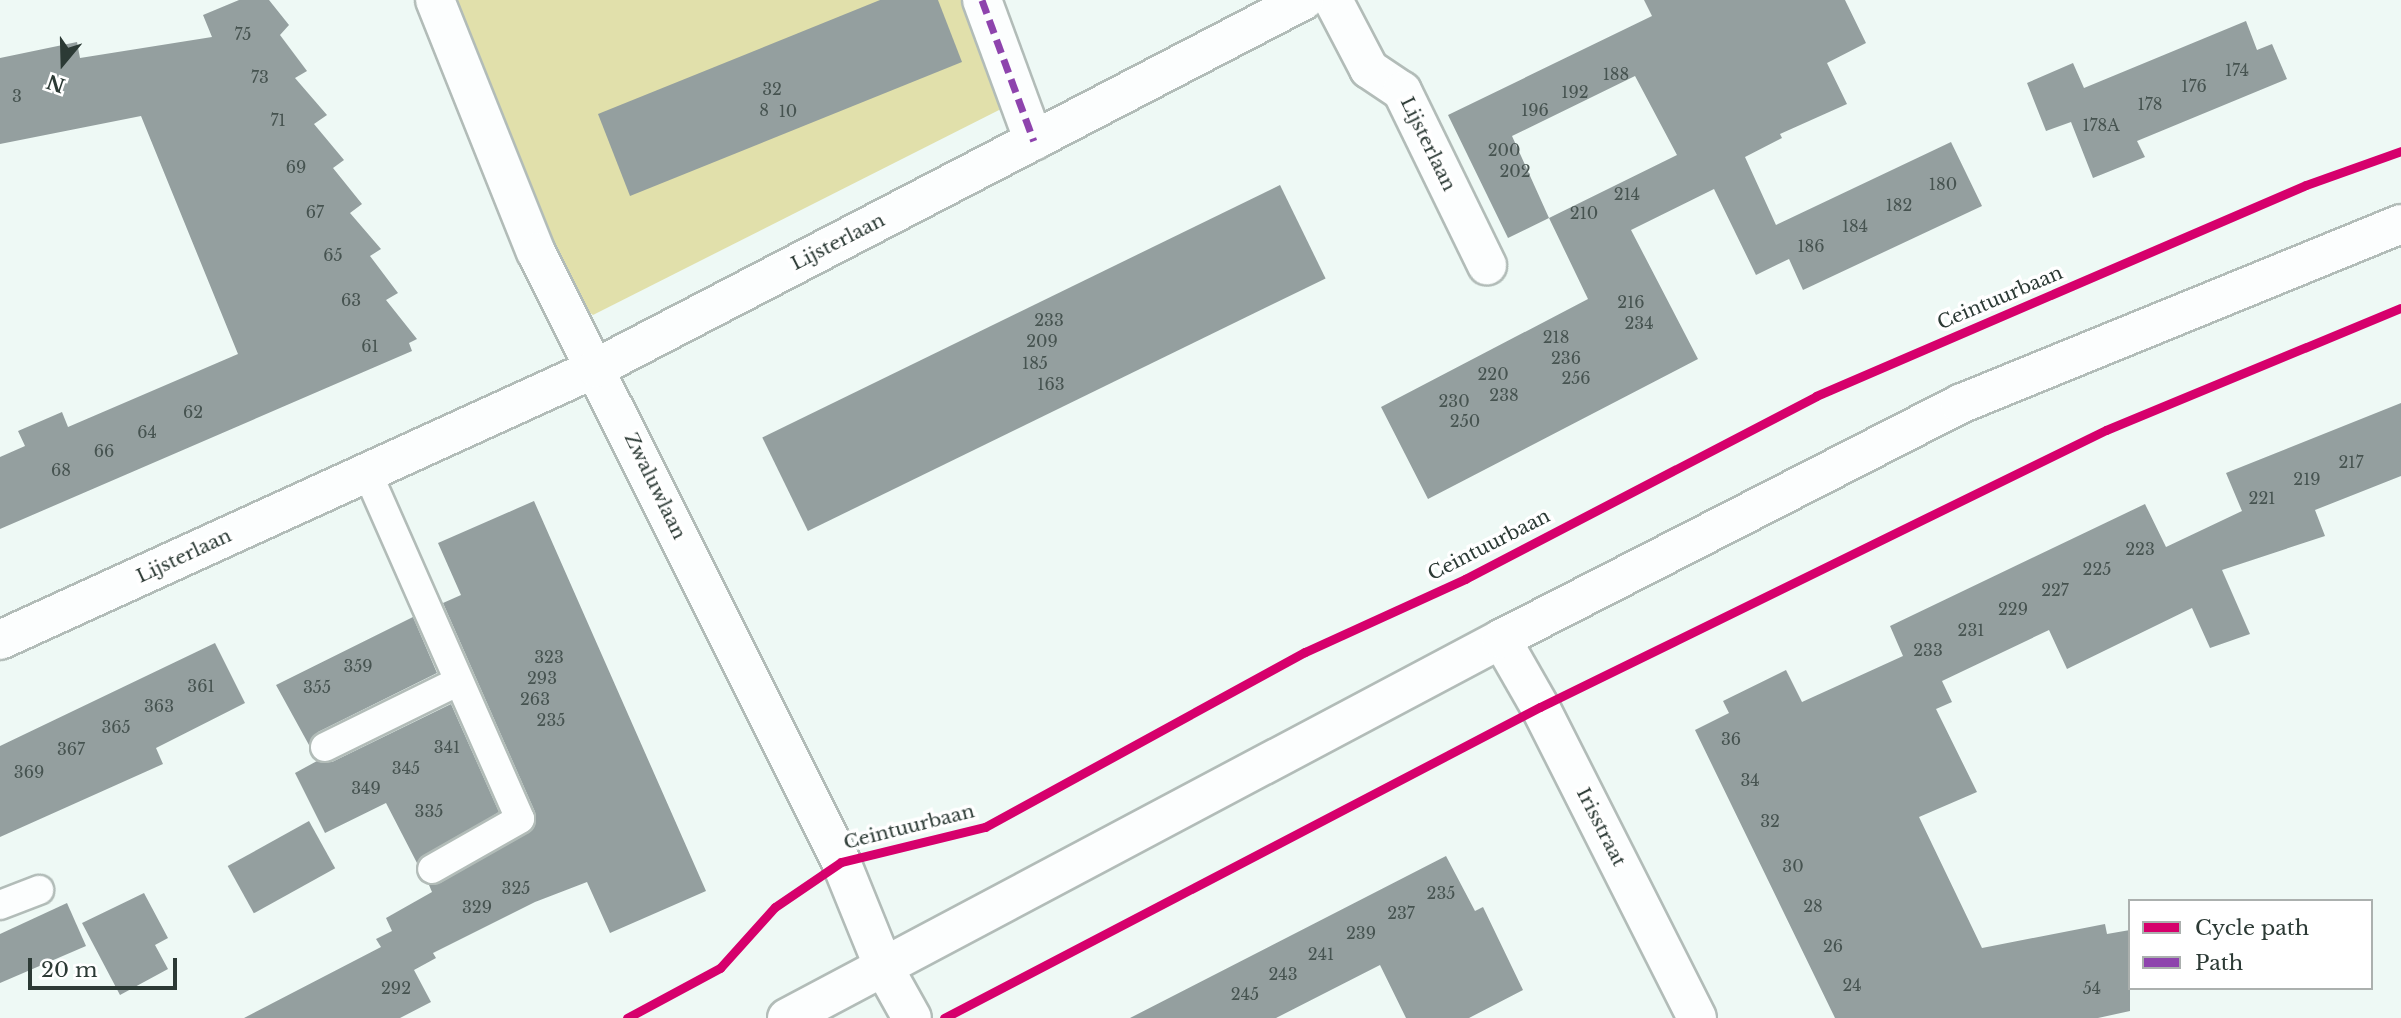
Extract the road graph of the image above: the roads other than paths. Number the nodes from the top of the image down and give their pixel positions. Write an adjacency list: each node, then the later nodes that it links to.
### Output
1 (435, 0): 8 (street, Zwaluwlaan)
2 (982, 0): 5 (street)
3 (1304, 0): 5 (street, Lijsterlaan)
4 (1333, 0): 7 (street, Lijsterlaan)
5 (1034, 141): 8 (street, Lijsterlaan)
6 (2401, 224): 11 (street)
7 (1487, 265)
8 (596, 368): 9 (street, Lijsterlaan); 17 (street, Zwaluwlaan)
9 (367, 472): 10 (street, Lijsterlaan); 12 (lane)
10 (0, 639)
11 (1500, 639): 17 (street); 20 (street, Irisstraat)
12 (458, 681): 13 (lane); 14 (lane)
13 (326, 747)
14 (432, 869)
15 (39, 890): 16 (lane)
16 (0, 905)
17 (884, 968): 18 (street); 19 (street, Zwaluwlaan)
18 (787, 1018)
19 (912, 1018)
20 (1697, 1018)

